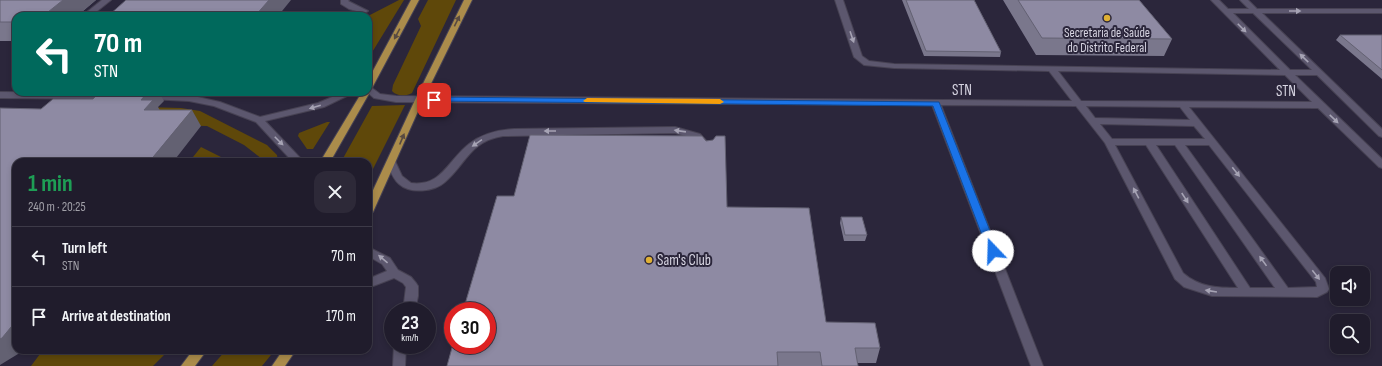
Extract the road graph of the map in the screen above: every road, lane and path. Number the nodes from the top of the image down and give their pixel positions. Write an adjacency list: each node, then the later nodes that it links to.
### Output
1 (107, 0): 11 (street)
2 (345, 0): 8 (street)
3 (415, 0): 16 (main road, one-way to 16)
4 (468, 0): 23 (main road, one-way to 4)
5 (839, 0): 13 (street, one-way to 13)
6 (1215, 0): 9 (street)
7 (1244, 0): 12 (street)
8 (364, 11)
9 (1226, 11): 12 (street); 14 (street, one-way to 14)
10 (1382, 11): 12 (street, one-way to 10)
11 (91, 12)
12 (1256, 12): 15 (street, one-way to 12)
13 (1051, 68): 14 (street); 25 (street)
14 (1287, 72): 15 (street); 27 (street)
15 (1320, 73): 31 (street)
16 (372, 79)
17 (372, 89): 23 (street, STN)
18 (0, 95): 19 (street)
19 (12, 95)
20 (136, 96): 28 (street)
21 (341, 96): 28 (street, one-way to 28)
22 (364, 96): 38 (main road)
23 (419, 100): 24 (street, STN); 39 (main road, one-way to 23)
24 (936, 104): 25 (street, STN); 51 (street)
25 (1080, 105): 26 (street, STN); 29 (street)
26 (1183, 105): 27 (street, STN); 30 (street)
27 (1320, 106): 40 (street, one-way to 40)
28 (259, 120): 37 (street, one-way to 37)
29 (1093, 121): 30 (street); 32 (street)
30 (1198, 122): 35 (street)
31 (1382, 134)
32 (1109, 142): 33 (street); 45 (street, one-way to 32)
33 (1149, 142): 34 (street); 45 (street, one-way to 45)
34 (1178, 142): 35 (street); 46 (street, one-way to 34)
35 (1212, 142): 46 (street, one-way to 46)
36 (709, 152): 39 (street, one-way to 39)
37 (295, 158)
38 (327, 158)
39 (392, 163): 41 (main road)
40 (1382, 165)
41 (372, 204)
42 (372, 253): 43 (street, one-way to 42)
43 (394, 273): 44 (street); 47 (street)
44 (372, 282)
45 (1247, 292): 46 (street)
46 (1286, 293)
47 (410, 302)
48 (198, 354): 52 (main road)
49 (287, 354): 53 (main road)
50 (400, 354): 54 (street)
51 (1034, 362)
52 (187, 366)
53 (278, 366)
54 (399, 366)

